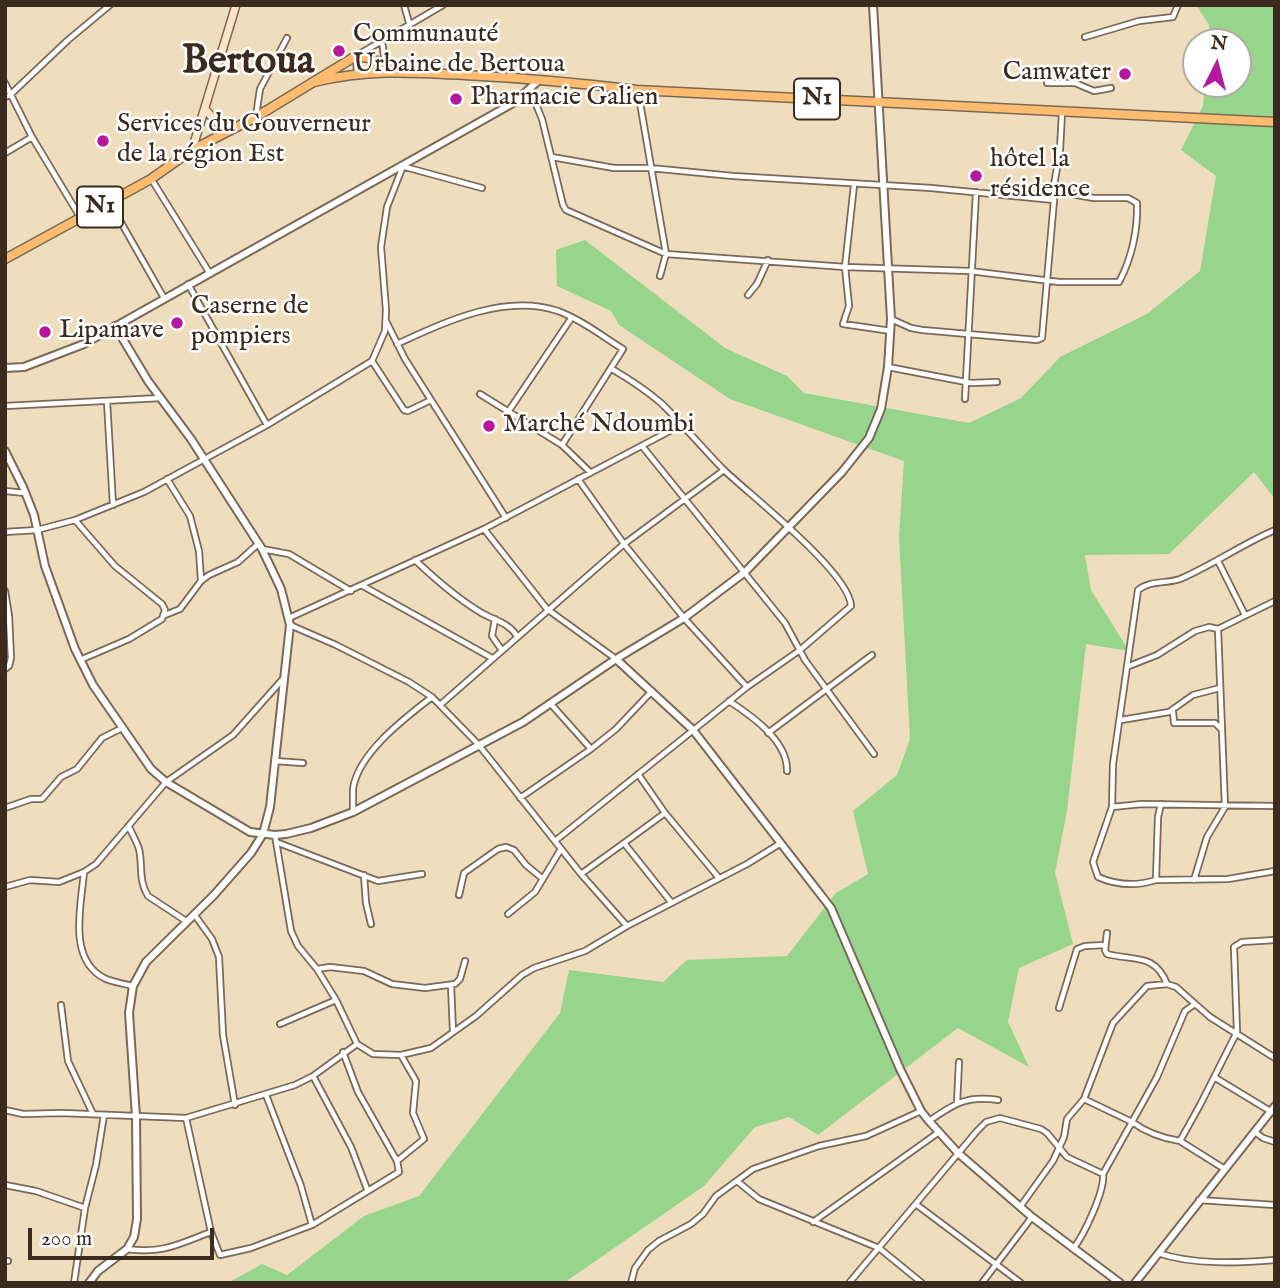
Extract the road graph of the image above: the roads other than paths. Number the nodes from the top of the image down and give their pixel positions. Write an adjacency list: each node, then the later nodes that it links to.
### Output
1 (110, 5): 21 (street)
2 (236, 5): 23 (main road)
3 (404, 5): 7 (street)
4 (443, 5): 7 (street)
5 (873, 5): 22 (street)
6 (1178, 5): 8 (street)
7 (410, 26): 10 (street)
8 (1085, 37)
9 (287, 38): 25 (street)
10 (382, 41): 11 (street); 12 (street)
11 (356, 56): 12 (highway, N1); 13 (street); 15 (highway, N1)
12 (383, 67): 13 (highway, N1); 14 (highway, N1)
13 (357, 73): 15 (highway, N1)
14 (539, 79): 19 (street); 20 (highway, N1)
15 (314, 82): 25 (highway, N1)
16 (5, 83): 21 (street)
17 (1047, 83): 18 (street)
18 (1111, 88)
19 (530, 90): 31 (street); 32 (street)
20 (637, 90): 22 (highway, N1); 33 (street)
21 (8, 96): 28 (street)
22 (880, 102): 24 (highway, N1); 36 (street)
23 (206, 110): 27 (main road); 29 (main road)
24 (1062, 110): 26 (highway, N1); 38 (street)
25 (256, 117): 27 (highway, N1)
26 (1275, 122)
27 (231, 129): 29 (highway, N1)
28 (33, 137): 30 (street); 42 (street)
29 (192, 150): 34 (highway, N1)
30 (5, 153)
31 (552, 157): 33 (street); 43 (street)
32 (403, 166): 37 (street); 49 (street); 57 (street)
33 (650, 168): 35 (street); 43 (street)
34 (151, 179): 41 (highway, N1); 49 (street)
35 (854, 185): 36 (street); 46 (street)
36 (884, 186): 39 (street); 47 (street)
37 (482, 188)
38 (1053, 191): 40 (street); 51 (street)
39 (976, 192): 40 (street); 48 (street)
40 (1054, 200): 51 (street)
41 (110, 202): 42 (highway, N1); 54 (street)
42 (80, 218): 44 (highway, N1)
43 (666, 254): 45 (street); 50 (street)
44 (5, 259)
45 (769, 260): 46 (street); 53 (street)
46 (845, 267): 47 (street); 59 (street)
47 (890, 269): 48 (street); 56 (street)
48 (970, 271): 51 (street); 60 (street)
49 (209, 272): 52 (street)
50 (660, 276)
51 (1047, 280): 60 (street)
52 (188, 284): 54 (street); 75 (street)
53 (748, 295)
54 (164, 298): 58 (street)
55 (572, 317): 61 (street); 65 (street); 74 (street)
56 (891, 319): 59 (street); 60 (street)
57 (385, 321): 61 (street); 62 (street)
58 (115, 326): 63 (street); 69 (street)
59 (891, 331): 64 (street)
60 (967, 334): 66 (street)
61 (397, 344): 71 (street)
62 (372, 361): 71 (street); 75 (street)
63 (5, 368)
64 (888, 368): 66 (street); 91 (street)
65 (612, 369): 76 (street); 77 (street)
66 (965, 382): 67 (street); 70 (street)
67 (997, 382)
68 (481, 394): 74 (street)
69 (161, 398): 72 (street); 80 (street)
70 (965, 399)
71 (431, 400): 89 (street)
72 (107, 401): 73 (street); 88 (street)
73 (5, 407)
74 (508, 412): 77 (street)
75 (267, 425): 80 (street)
76 (681, 425): 78 (street); 81 (street)
77 (562, 446): 82 (street)
78 (642, 446): 82 (street); 87 (street)
79 (5, 452): 86 (street)
80 (205, 460): 83 (street); 97 (street)
81 (724, 470): 87 (street); 91 (street)
82 (590, 472): 84 (street)
83 (167, 479): 88 (street); 101 (street)
84 (578, 479): 89 (street); 96 (street)
85 (5, 492): 86 (street)
86 (25, 493): 93 (street)
87 (684, 500): 96 (street); 100 (street)
88 (113, 505): 90 (street)
89 (506, 517): 92 (street)
90 (75, 520): 93 (street); 107 (street)
91 (789, 528): 100 (street); 115 (street)
92 (484, 529): 98 (street); 106 (street)
93 (37, 530): 95 (street); 119 (street)
94 (1275, 530): 99 (street)
95 (5, 532)
96 (624, 544): 106 (street); 109 (street)
97 (260, 547): 101 (street); 104 (street); 111 (street)
98 (415, 560): 102 (street); 110 (street)
99 (1217, 561): 108 (street); 120 (street)
100 (745, 572): 109 (street); 115 (street)
101 (201, 581): 107 (street)
102 (362, 586): 104 (street); 117 (street)
103 (5, 591): 121 (street)
104 (351, 591): 111 (street)
105 (1275, 601): 108 (street)
106 (547, 609): 113 (street); 118 (street)
107 (165, 615): 119 (street)
108 (1245, 615): 112 (street)
109 (684, 618): 118 (street); 123 (street)
110 (495, 620): 113 (street); 114 (street)
111 (289, 621): 122 (street); 127 (street)
112 (1218, 629): 120 (street); 124 (street)
113 (517, 636): 114 (street)
114 (501, 649): 117 (street)
115 (800, 650): 123 (street); 125 (street)
116 (872, 655): 125 (street)
117 (492, 658): 130 (street)
118 (615, 659): 126 (street); 129 (street)
119 (80, 660): 133 (street)
120 (1129, 666): 132 (street)
121 (5, 669)
122 (284, 678): 140 (street); 144 (street)
123 (747, 687): 128 (street)
124 (1220, 688): 131 (street); 135 (street)
125 (826, 689): 136 (street); 139 (street)
126 (652, 691): 134 (street); 138 (street)
127 (432, 697): 130 (street); 151 (street)
128 (729, 701): 134 (street); 136 (street)
129 (550, 703): 137 (street); 138 (street)
130 (440, 705): 137 (street)
131 (1173, 711): 132 (street); 135 (street)
132 (1121, 720): 148 (street)
133 (122, 728): 144 (street); 150 (street)
134 (693, 730): 143 (street); 158 (street)
135 (1222, 730): 149 (street)
136 (768, 733): 142 (street)
137 (478, 744): 145 (street); 151 (street)
138 (591, 749): 145 (street)
139 (874, 754)
140 (274, 761): 141 (street); 154 (street)
141 (303, 763)
142 (788, 771)
143 (638, 774): 152 (street); 156 (street)
144 (166, 782): 153 (street); 154 (street)
145 (520, 798): 156 (street)
146 (1161, 804): 148 (street); 149 (street); 167 (street)
147 (1275, 806): 149 (street)
148 (1112, 807): 167 (street)
149 (1225, 807): 168 (street)
150 (5, 808)
151 (353, 812): 155 (street)
152 (665, 813): 157 (street); 165 (street)
153 (128, 827): 161 (street); 174 (street)
154 (263, 834): 155 (street); 172 (street)
155 (275, 839): 162 (street); 181 (street)
156 (555, 841): 159 (street)
157 (624, 843): 164 (street); 171 (street)
158 (781, 843): 165 (street); 206 (street)
159 (561, 849): 164 (street); 166 (street)
160 (1275, 871): 168 (street)
161 (84, 873): 169 (street); 184 (street)
162 (364, 874): 163 (street); 175 (street)
163 (422, 874)
164 (581, 874): 176 (street)
165 (719, 878): 171 (street)
166 (543, 879): 170 (street); 173 (street)
167 (1156, 880): 168 (street)
168 (1194, 880)
169 (5, 887)
170 (459, 895)
171 (671, 901): 176 (street)
172 (194, 914): 174 (street); 203 (street)
173 (508, 914)
174 (186, 921): 184 (street)
175 (371, 924)
176 (627, 926): 190 (street)
177 (1107, 933): 179 (street)
178 (1275, 940): 191 (street)
179 (1105, 945): 182 (street); 188 (street)
180 (465, 961): 183 (street)
181 (317, 969): 183 (street); 185 (street)
182 (1167, 984): 186 (street); 200 (street)
183 (451, 985): 190 (street)
184 (133, 986): 209 (street)
185 (336, 1000): 189 (street); 192 (street)
186 (1195, 1004): 191 (street); 212 (street)
187 (61, 1005): 207 (street)
188 (1059, 1008)
189 (280, 1024)
190 (453, 1032): 194 (street)
191 (1237, 1032): 195 (street); 198 (street)
192 (357, 1044): 193 (street); 194 (street)
193 (343, 1052): 197 (street); 219 (street)
194 (401, 1055): 219 (street)
195 (1275, 1058)
196 (959, 1062): 202 (street)
197 (313, 1076): 199 (street); 224 (street)
198 (1214, 1077): 204 (street); 215 (street)
199 (266, 1095): 203 (street); 232 (street)
200 (1084, 1099): 212 (street); 217 (street)
201 (998, 1100): 202 (street)
202 (957, 1103): 211 (street)
203 (234, 1105): 210 (street)
204 (1273, 1109): 213 (street)
205 (5, 1110): 207 (street)
206 (921, 1111): 211 (street); 222 (street)
207 (93, 1114): 208 (street)
208 (104, 1115): 209 (street); 229 (street)
209 (136, 1117): 210 (street); 235 (street)
210 (186, 1118): 233 (street)
211 (929, 1121): 214 (street)
212 (1132, 1122): 215 (street); 221 (street)
213 (1254, 1131): 216 (street); 220 (street)
214 (939, 1132): 218 (street); 231 (street)
215 (1180, 1141): 220 (street)
216 (1275, 1142)
217 (1059, 1148): 218 (street); 221 (street); 228 (street)
218 (958, 1153): 226 (street); 228 (street)
219 (397, 1161): 224 (street)
220 (1223, 1168): 225 (street)
221 (1102, 1174): 236 (street)
222 (737, 1181): 231 (street); 242 (street)
223 (5, 1185): 229 (street)
224 (367, 1189): 232 (street)
225 (1198, 1200): 227 (street); 237 (street)
226 (917, 1205): 234 (street); 239 (street)
227 (1275, 1205)
228 (1020, 1207): 230 (street)
229 (85, 1208): 240 (street)
230 (1032, 1217): 236 (street); 239 (street)
231 (813, 1222): 234 (street)
232 (312, 1225): 233 (street)
233 (211, 1231): 235 (street)
234 (879, 1248): 243 (street); 244 (street)
235 (127, 1249): 241 (street)
236 (1073, 1249): 247 (street)
237 (1157, 1253): 238 (street); 248 (street)
238 (1275, 1260)
239 (996, 1264): 245 (street); 246 (street)
240 (74, 1283)
241 (89, 1283)
242 (631, 1283)
243 (849, 1283)
244 (922, 1283)
245 (982, 1283)
246 (1021, 1283)
247 (1120, 1283)
248 (1136, 1283)

